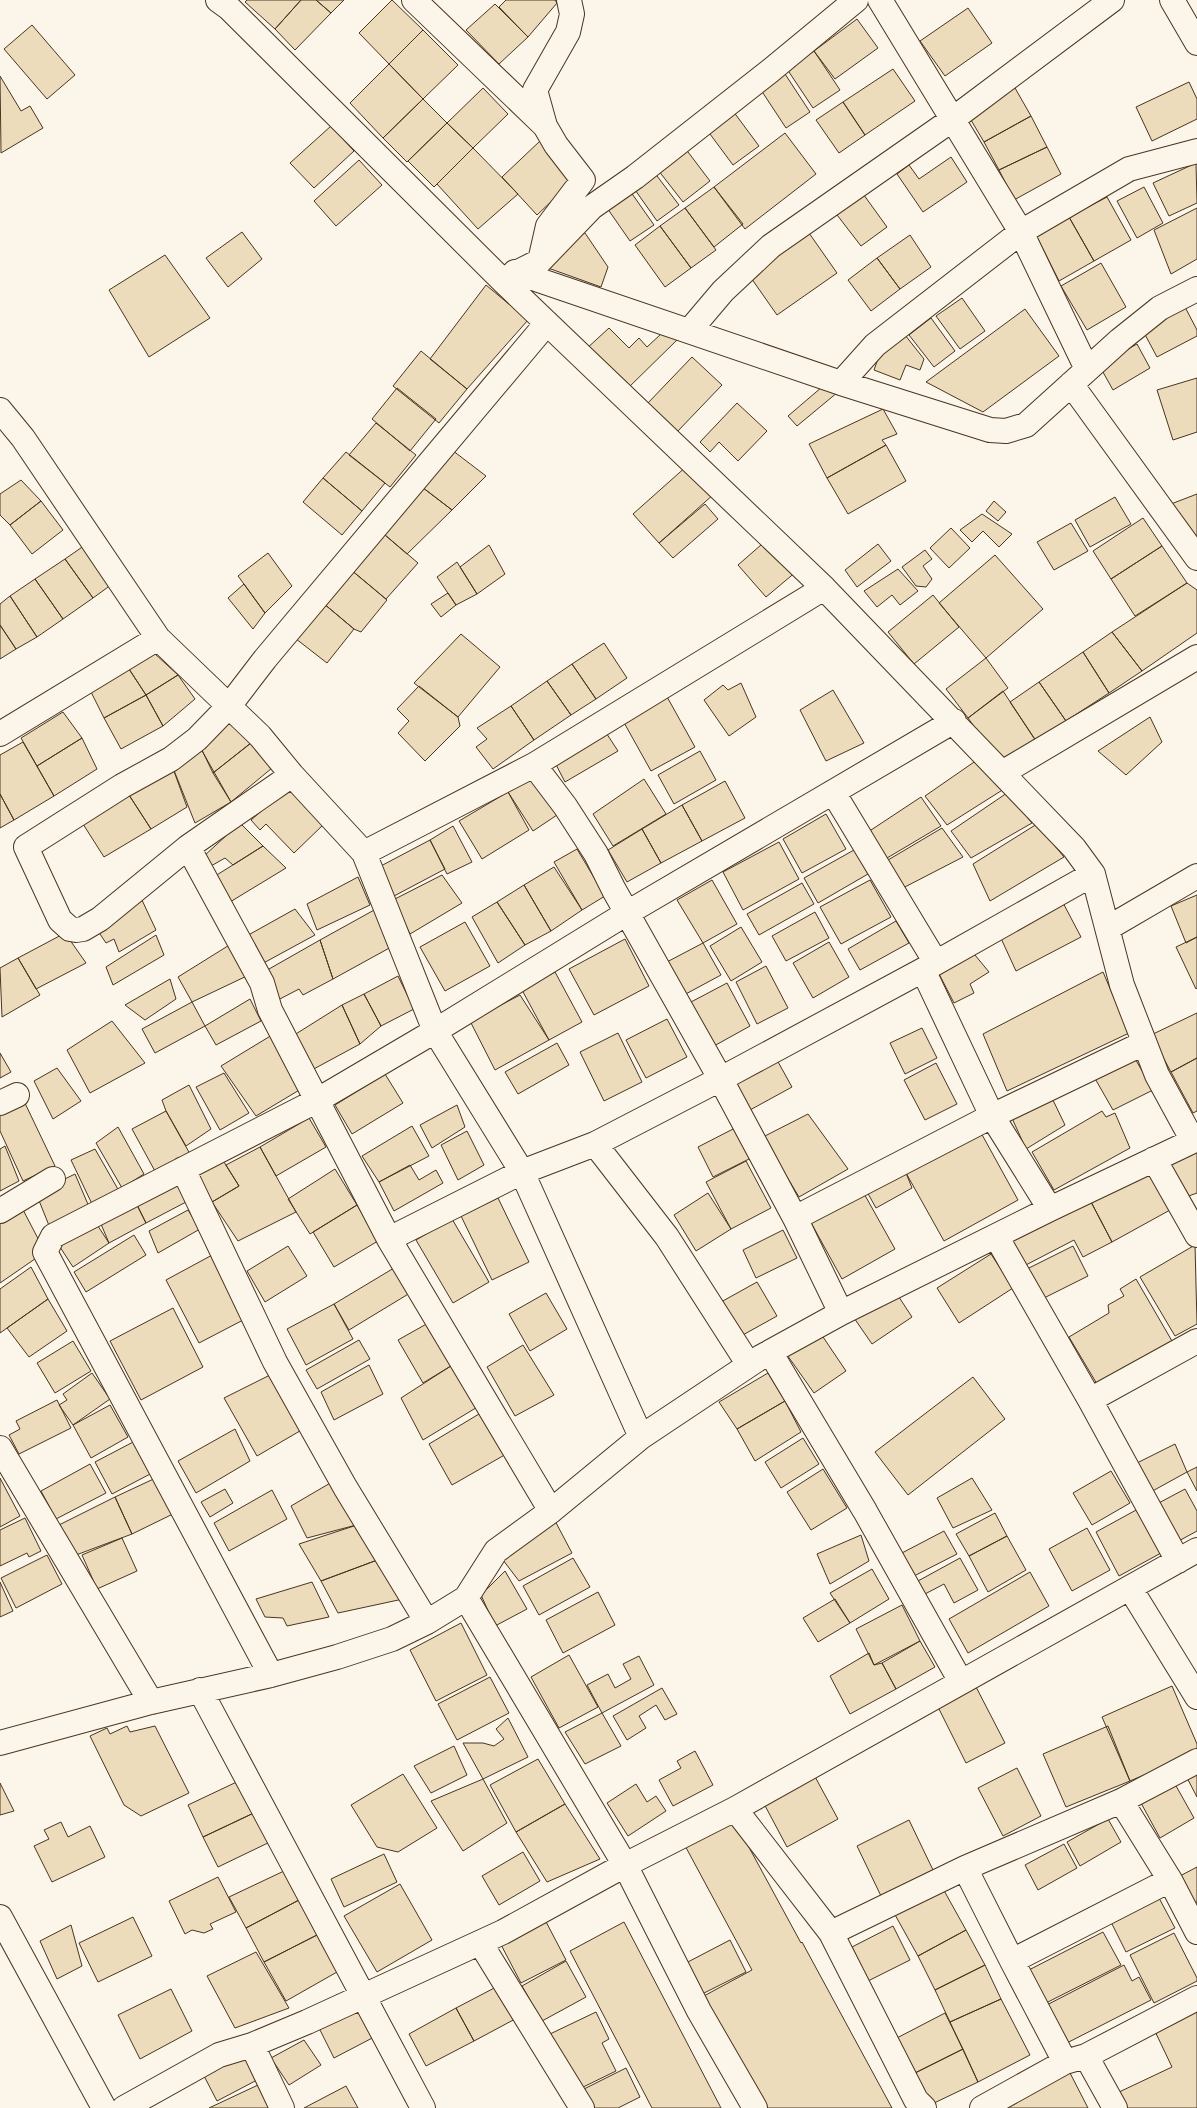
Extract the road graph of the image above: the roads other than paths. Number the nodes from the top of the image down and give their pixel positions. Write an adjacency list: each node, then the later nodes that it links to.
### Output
1 (218, 0): 14 (street)
2 (414, 0): 10 (street)
3 (569, 0): 10 (street)
4 (856, 0): 13 (street)
5 (880, 0): 9 (street)
6 (1112, 0): 9 (street)
7 (1172, 0): 8 (street)
8 (1197, 43)
9 (954, 119): 12 (street); 17 (street)
10 (545, 126): 13 (street)
11 (1197, 151): 12 (street)
12 (1021, 232): 18 (street); 19 (street)
13 (540, 261): 14 (street)
14 (509, 276): 16 (street); 17 (street)
15 (1197, 289): 18 (street)
16 (546, 323): 22 (street); 25 (street)
17 (690, 330): 19 (street)
18 (1079, 376): 19 (street); 21 (street)
19 (840, 383)
20 (0, 410): 23 (street)
21 (1197, 558)
22 (824, 588): 26 (street); 28 (street)
23 (158, 638): 25 (street); 27 (street)
24 (1197, 657): 29 (street)
25 (229, 706): 30 (street); 32 (street)
26 (954, 721): 29 (street); 31 (street)
27 (0, 734)
28 (534, 765): 33 (street); 36 (street)
29 (1002, 772): 34 (street)
30 (292, 775): 32 (street); 33 (street)
31 (834, 792): 36 (street); 38 (street)
32 (188, 847): 42 (street)
33 (364, 853): 39 (street)
34 (1093, 874): 37 (street); 38 (street)
35 (1197, 876): 37 (street)
36 (627, 913): 39 (street); 41 (street)
37 (1108, 928): 40 (street)
38 (929, 965): 41 (street); 43 (street)
39 (434, 1031): 42 (street); 48 (street)
40 (1144, 1043): 43 (street); 44 (street)
41 (720, 1078): 45 (street); 52 (street)
42 (316, 1101): 47 (street); 55 (street)
43 (992, 1116): 50 (street); 52 (street)
44 (1195, 1140): 46 (street)
45 (595, 1144): 48 (street); 59 (street)
46 (1154, 1160): 50 (street); 53 (street)
47 (183, 1170): 67 (street); 68 (street)
48 (522, 1172): 55 (street); 61 (street)
49 (53, 1178): 51 (street)
50 (1050, 1209): 54 (street)
51 (0, 1211)
52 (795, 1218): 56 (street)
53 (1197, 1235)
54 (996, 1236): 56 (street); 60 (street)
55 (390, 1239): 63 (street)
56 (840, 1313): 58 (street)
57 (1197, 1341): 60 (street)
58 (770, 1352): 59 (street); 69 (street)
59 (749, 1365): 61 (street)
60 (1090, 1400): 64 (street)
61 (641, 1437): 63 (street)
62 (0, 1448): 72 (street)
63 (551, 1511): 66 (street)
64 (1187, 1555): 65 (street)
65 (1130, 1588): 69 (street); 71 (street)
66 (466, 1598): 67 (street); 77 (street)
67 (426, 1622): 68 (street)
68 (271, 1675): 70 (street)
69 (961, 1682): 76 (street)
70 (200, 1690): 72 (street); 85 (street)
71 (1195, 1692)
72 (151, 1702): 73 (street)
73 (0, 1743)
74 (1197, 1761): 75 (street)
75 (1121, 1801): 78 (street); 79 (street)
76 (735, 1809): 77 (street); 82 (street)
77 (625, 1865): 83 (street); 94 (street)
78 (965, 1868): 82 (street); 84 (street)
79 (1170, 1880): 81 (street); 84 (street)
80 (0, 1917): 89 (street)
81 (1197, 1932)
82 (831, 1933): 95 (street)
83 (481, 1944): 85 (street); 93 (street)
84 (1012, 1961): 88 (street)
85 (364, 1995): 87 (street); 92 (street)
86 (1197, 1998): 88 (street)
87 (252, 2045): 90 (street); 91 (street)
88 (1076, 2059): 96 (street); 97 (street)
89 (104, 2108)
90 (124, 2108)
91 (282, 2108)
92 (423, 2108)
93 (582, 2108)
94 (755, 2108)
95 (924, 2108)
96 (982, 2108)
97 (1115, 2108)

